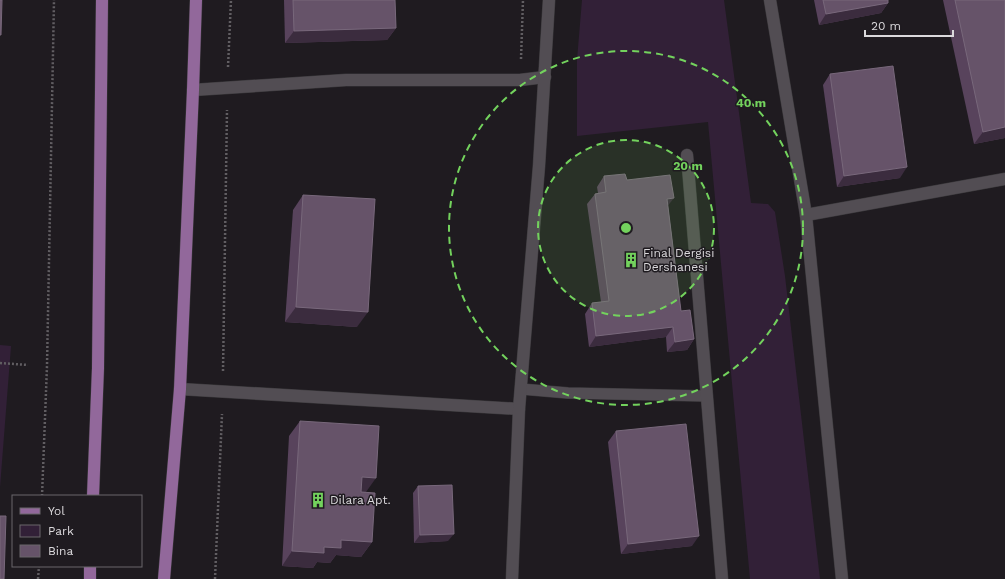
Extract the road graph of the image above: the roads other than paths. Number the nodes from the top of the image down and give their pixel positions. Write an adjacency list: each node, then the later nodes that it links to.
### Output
1 (102, 0): 14 (main road)
2 (196, 0): 6 (main road)
3 (549, 0): 5 (street)
4 (770, 0): 9 (street)
5 (545, 77): 6 (street); 11 (street)
6 (194, 90): 10 (main road)
7 (687, 155): 12 (street)
8 (1005, 179): 9 (street)
9 (806, 215): 20 (street)
10 (180, 389): 13 (street); 17 (main road)
11 (521, 389): 12 (lane); 13 (street)
12 (707, 396): 19 (street)
13 (519, 410): 18 (street)
14 (93, 495)
15 (90, 567): 16 (main road)
16 (90, 579)
17 (164, 579)
18 (512, 579)
19 (722, 579)
20 (842, 579)

